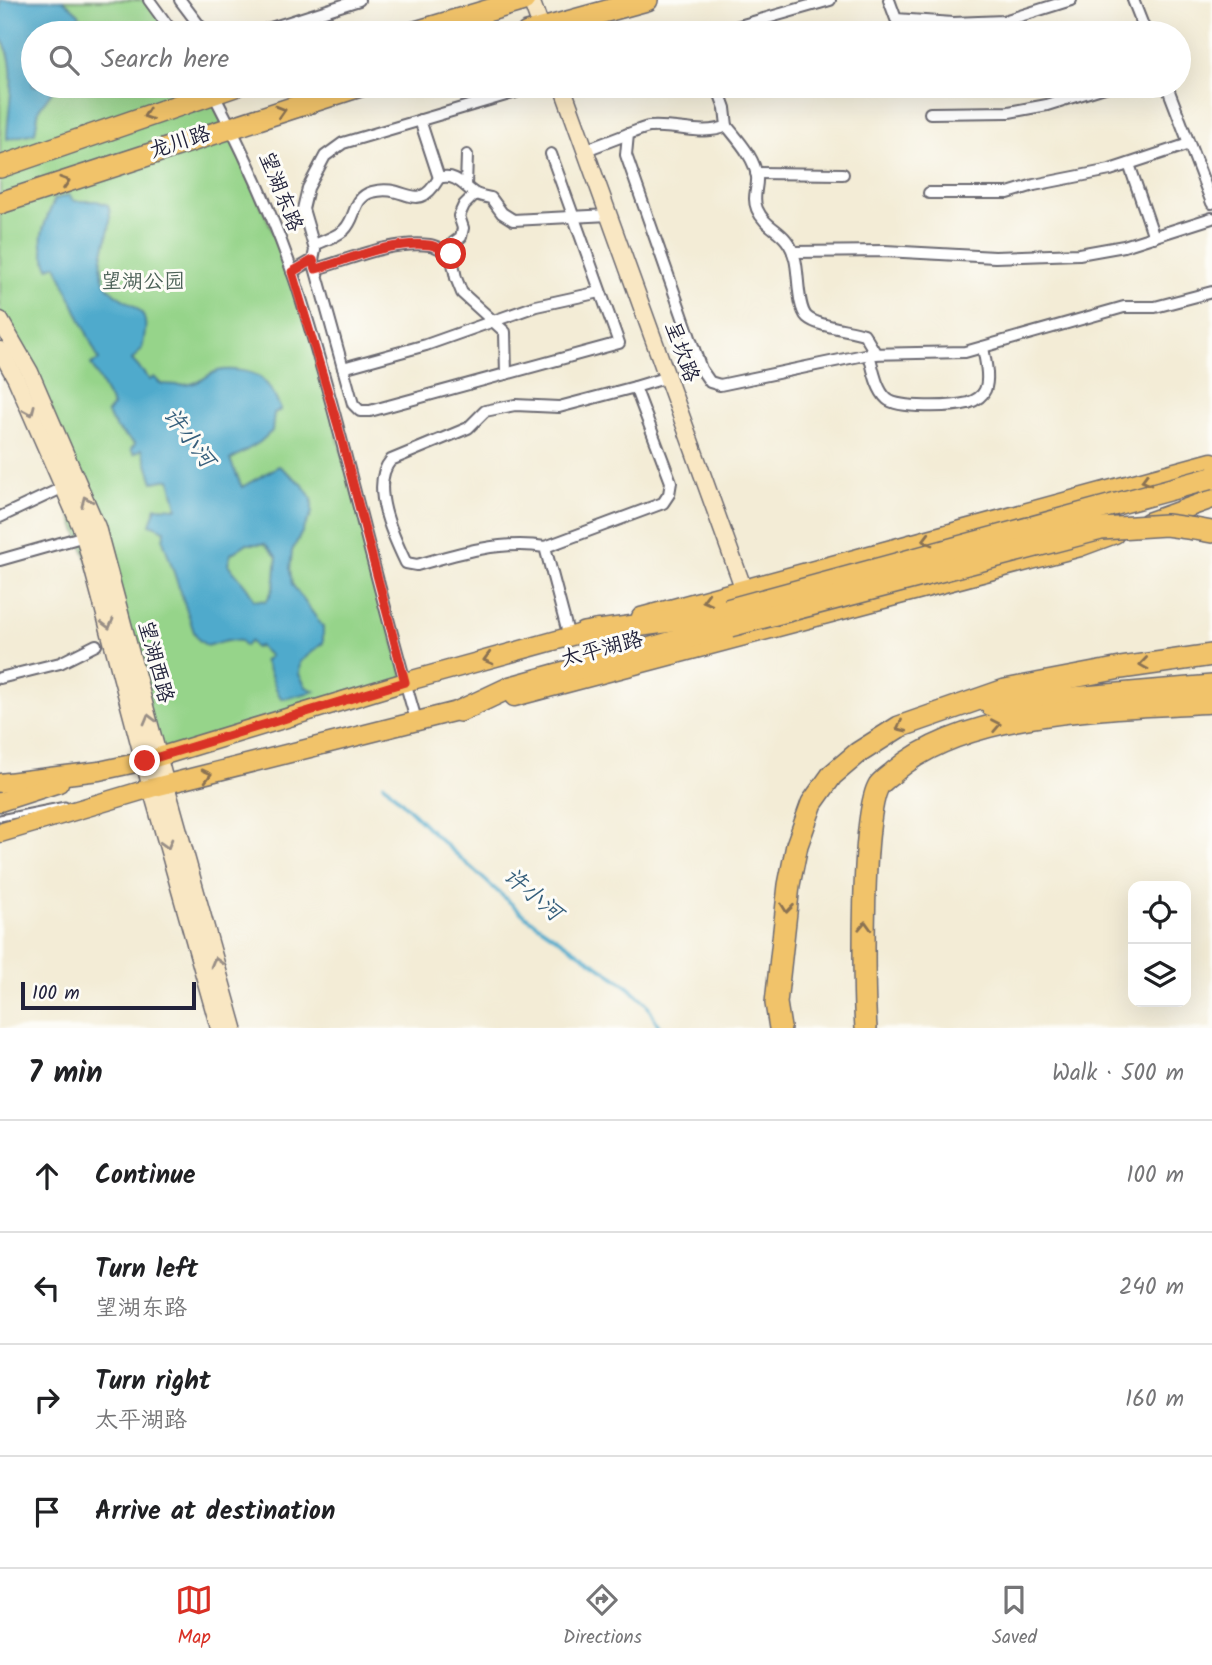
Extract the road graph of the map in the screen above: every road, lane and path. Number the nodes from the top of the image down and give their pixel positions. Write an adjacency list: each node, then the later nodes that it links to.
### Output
1 (149, 0): 12 (street)
2 (180, 0): 13 (street)
3 (359, 0): 11 (street)
4 (524, 0): 15 (highway)
5 (531, 0): 16 (street)
6 (647, 0): 17 (highway)
7 (830, 0): 18 (street)
8 (889, 0): 19 (street)
9 (1071, 0): 20 (street)
10 (1133, 0): 21 (street)
11 (342, 2): 14 (street)
12 (164, 21)
13 (196, 21)
14 (289, 21)
15 (453, 21)
16 (535, 21)
17 (575, 21)
18 (757, 21)
19 (924, 21)
20 (1007, 21)
21 (1141, 21)
22 (187, 98): 40 (highway, 龙川路, one-way to 40)
23 (216, 98): 32 (street, 望湖东路)
24 (321, 98): 32 (highway, 龙川路, one-way to 24)
25 (495, 98): 31 (street)
26 (566, 98): 36 (street, 呈坎路)
27 (721, 98): 33 (street)
28 (1069, 98): 30 (street)
29 (1172, 98): 35 (street)
30 (930, 113)
31 (419, 120): 43 (street); 52 (street)
32 (230, 126): 47 (highway, 龙川路, one-way to 32); 56 (street, 望湖东路)
33 (727, 126): 34 (street); 41 (street)
34 (628, 134): 36 (street); 63 (street)
35 (1189, 144): 39 (street); 46 (street)
36 (586, 150): 48 (street, 呈坎路)
37 (551, 154): 49 (street)
38 (467, 155): 44 (street)
39 (1129, 164): 45 (street); 51 (street)
40 (0, 167)
41 (756, 173): 42 (street); 53 (street)
42 (843, 174)
43 (439, 178): 44 (street); 52 (street)
44 (470, 190): 49 (street); 54 (street)
45 (929, 193)
46 (1212, 202)
47 (0, 203)
48 (609, 215): 49 (street); 66 (street, 呈坎路)
49 (573, 217): 57 (street)
50 (1212, 218): 51 (street)
51 (1154, 237): 53 (street)
52 (314, 245): 55 (street)
53 (793, 252): 63 (street)
54 (451, 254): 55 (street); 60 (street)
55 (314, 265): 56 (street); 64 (street)
56 (292, 272): 84 (street, 望湖东路)
57 (600, 292): 60 (street); 65 (street)
58 (1212, 292): 61 (street)
59 (0, 320): 92 (street, 望湖西路, one-way to 59)
60 (494, 322): 64 (street); 65 (street)
61 (983, 347): 63 (street); 63 (street)
62 (0, 350): 70 (street, 望湖西路, one-way to 70)
63 (872, 354)
64 (343, 368): 65 (street)
65 (506, 374)
66 (668, 376): 67 (street); 77 (street, 呈坎路)
67 (635, 387): 75 (street); 75 (street)
68 (1212, 462): 77 (main road, 太平湖路, one-way to 77)
69 (1212, 478): 78 (highway, bridge)
70 (64, 487): 72 (street); 74 (street, 望湖西路)
71 (1212, 499): 79 (main road, 太平湖路)
72 (0, 517)
73 (1212, 532): 78 (highway, bridge)
74 (85, 536): 76 (street); 92 (street, 望湖西路, one-way to 92)
75 (545, 547): 80 (street)
76 (0, 560)
77 (745, 590): 79 (street, 呈坎路); 80 (main road, 太平湖路, one-way to 80)
78 (729, 618): 80 (highway); 88 (highway)
79 (756, 634): 88 (main road, 太平湖路)
80 (576, 635): 84 (main road, 太平湖路, one-way to 84)
81 (96, 645): 83 (street)
82 (1212, 655): 89 (highway, one-way to 89)
83 (0, 678)
84 (405, 682): 91 (street, 望湖东路); 92 (main road, 太平湖路)
85 (1212, 687): 89 (highway)
86 (1212, 702): 87 (highway)
87 (1143, 707): 90 (highway); 103 (highway, one-way to 87)
88 (460, 711): 91 (main road, 太平湖路)
89 (939, 713): 102 (highway, one-way to 102)
90 (1212, 715)
91 (417, 723): 95 (main road, 太平湖路, one-way to 91)
92 (152, 759): 93 (main road, 太平湖路); 95 (street, 望湖西路)
93 (99, 771): 94 (main road, 太平湖路); 97 (main road)
94 (0, 783)
95 (159, 786): 96 (main road, 太平湖路); 100 (street, 望湖西路, one-way to 100); 101 (street, 望湖西路, one-way to 95)
96 (115, 798): 98 (lane); 99 (main road, 太平湖路)
97 (0, 802)
98 (0, 818)
99 (0, 833)
100 (219, 1028)
101 (234, 1028)
102 (780, 1028)
103 (866, 1028)

